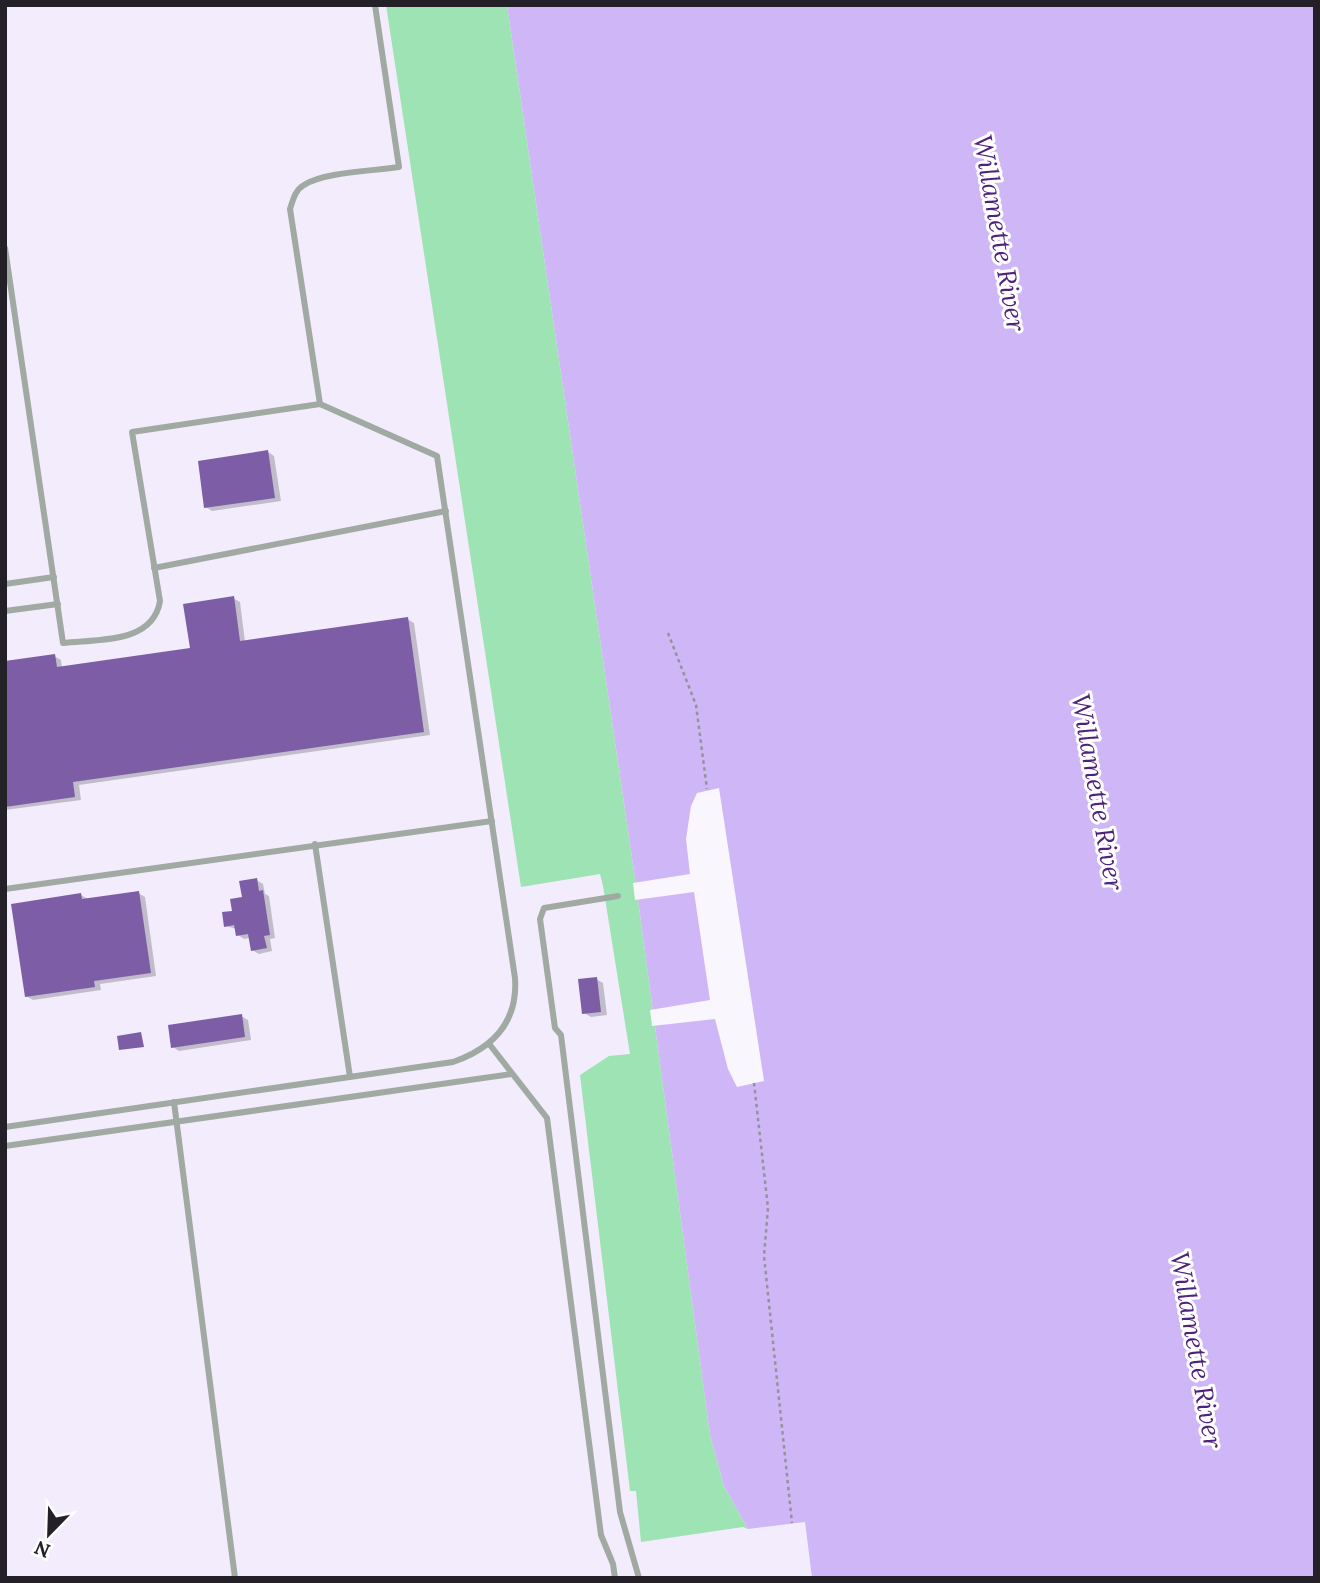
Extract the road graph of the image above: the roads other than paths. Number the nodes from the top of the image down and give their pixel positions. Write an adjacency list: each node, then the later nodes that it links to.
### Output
1 (374, 5): 3 (lane)
2 (5, 248): 6 (lane)
3 (320, 404): 4 (lane); 5 (lane)
4 (446, 512): 5 (lane); 10 (lane)
5 (154, 568): 8 (lane)
6 (54, 577): 7 (lane); 8 (lane)
7 (5, 584)
8 (58, 604): 9 (lane)
9 (5, 611)
10 (492, 821): 11 (lane); 14 (lane)
11 (315, 844): 12 (lane); 16 (lane)
12 (5, 889)
13 (618, 896): 23 (lane)
14 (490, 1045): 15 (lane); 16 (lane)
15 (512, 1074): 18 (lane); 22 (lane)
16 (349, 1077): 17 (lane)
17 (174, 1102): 18 (lane); 19 (lane)
18 (177, 1121): 20 (lane); 21 (lane)
19 (5, 1127)
20 (5, 1146)
21 (235, 1578)
22 (615, 1578)
23 (639, 1578)

